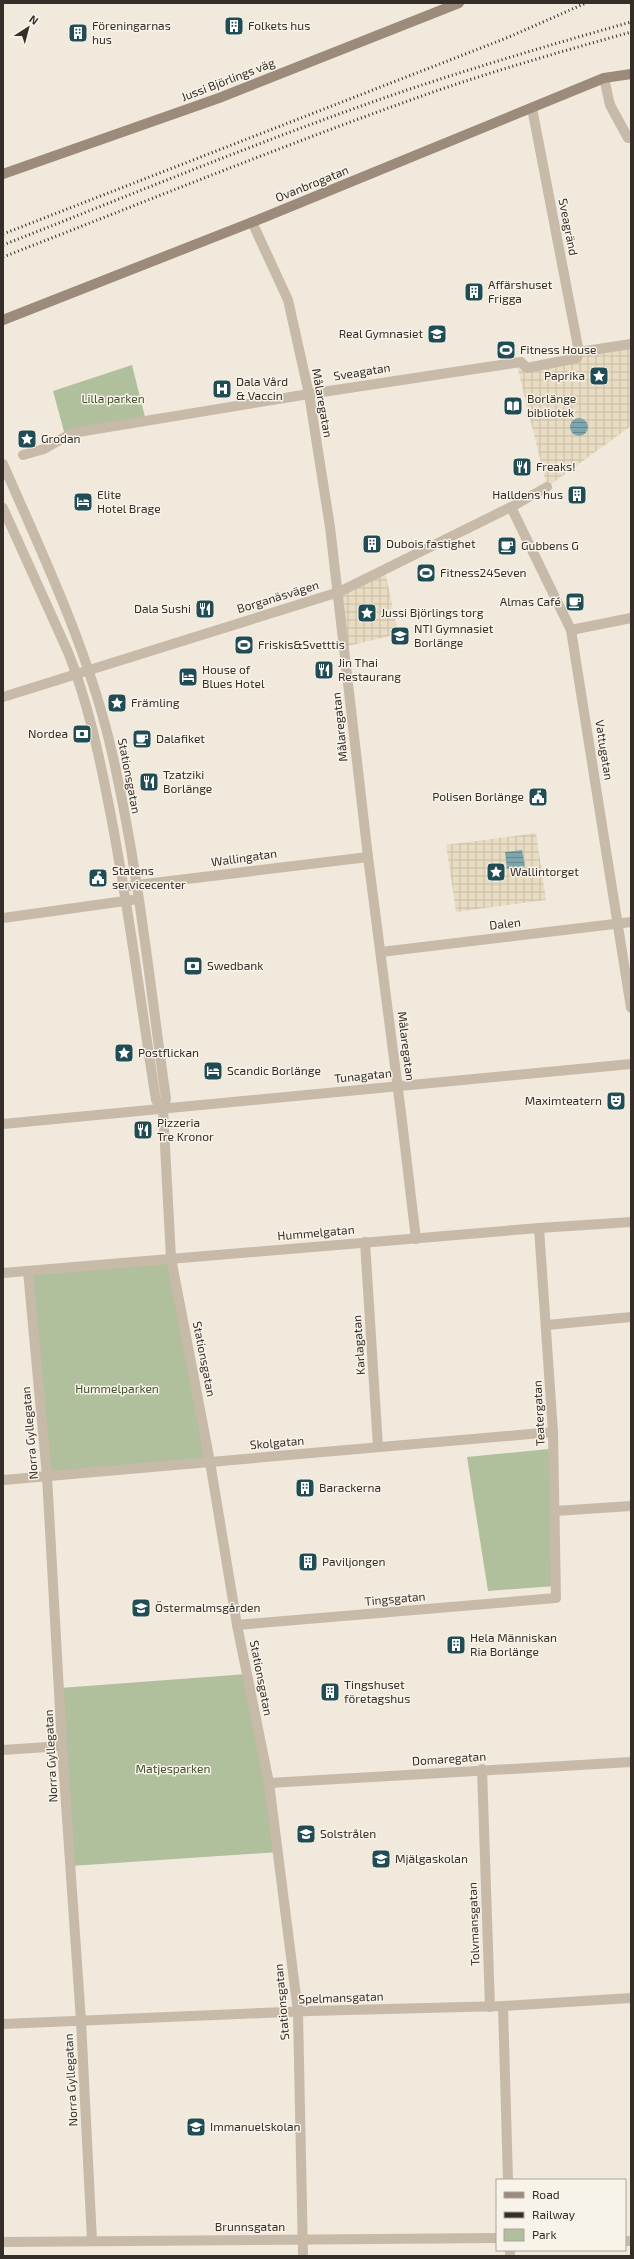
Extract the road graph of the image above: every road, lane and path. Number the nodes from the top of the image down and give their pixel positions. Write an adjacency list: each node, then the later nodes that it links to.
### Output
1 (459, 3): 6 (street, Jussi Björlings väg)
2 (631, 74): 3 (street, Ovanbrogatan)
3 (604, 78): 4 (street, Ovanbrogatan); 5 (street)
4 (532, 108): 7 (street, Ovanbrogatan); 10 (street, Sveagränd)
5 (631, 138)
6 (3, 174)
7 (252, 222): 8 (street, Ovanbrogatan); 11 (street, Målaregatan)
8 (3, 320)
9 (631, 344): 10 (street, Sveagatan)
10 (579, 352): 11 (street, Sveagatan)
11 (309, 394): 12 (street, Sveagatan); 17 (street, Målaregatan)
12 (23, 455)
13 (3, 464): 20 (street, Stationsgatan)
14 (547, 487): 15 (street, Borganäsvägen)
15 (511, 507): 17 (street, Borganäsvägen); 19 (street, Vattugatan)
16 (3, 508): 21 (street, Stationsgatan)
17 (339, 592): 20 (street, Borganäsvägen); 23 (street, Målaregatan)
18 (631, 618): 19 (street)
19 (570, 630): 30 (street, Vattugatan)
20 (89, 670): 21 (street, Borganäsvägen); 24 (street, Stationsgatan)
21 (77, 674): 22 (street, Borganäsvägen); 25 (street, Stationsgatan)
22 (3, 697)
23 (368, 856): 24 (street, Wallingatan); 31 (street, Målaregatan)
24 (136, 885): 25 (street, Wallingatan); 26 (street, Stationsgatan)
25 (124, 887): 27 (street, Stationsgatan)
26 (138, 899): 27 (street); 35 (street, Stationsgatan)
27 (126, 900): 28 (street); 35 (street, Stationsgatan)
28 (3, 918)
29 (631, 922): 30 (street, Dalen)
30 (618, 924): 31 (street, Dalen); 32 (street, Vattugatan)
31 (381, 952): 34 (street, Målaregatan)
32 (631, 1008)
33 (631, 1064): 34 (street, Tunagatan)
34 (397, 1085): 35 (street, Tunagatan); 39 (street, Målaregatan)
35 (163, 1108): 36 (street, Tunagatan); 41 (street, Stationsgatan)
36 (3, 1124)
37 (631, 1222): 38 (street, Hummelgatan)
38 (540, 1228): 39 (street, Hummelgatan); 45 (street, Teatergatan)
39 (416, 1239): 40 (street, Hummelgatan)
40 (365, 1242): 41 (street, Hummelgatan); 47 (street, Karlagatan)
41 (171, 1258): 42 (street, Hummelgatan); 48 (street, Stationsgatan)
42 (28, 1270): 43 (street, Hummelgatan); 49 (street, Norra Gyllegatan)
43 (3, 1273)
44 (631, 1317): 45 (street)
45 (547, 1325): 46 (street, Teatergatan)
46 (553, 1432): 47 (street, Skolgatan); 52 (street, Teatergatan)
47 (378, 1447): 48 (street, Skolgatan)
48 (210, 1462): 49 (street, Skolgatan); 54 (street, Stationsgatan)
49 (47, 1476): 50 (street, Skolgatan); 55 (street, Norra Gyllegatan)
50 (3, 1480)
51 (631, 1506): 52 (street)
52 (555, 1511): 53 (street, Teatergatan)
53 (556, 1598): 54 (street, Tingsgatan)
54 (237, 1625): 59 (street, Stationsgatan)
55 (62, 1746): 56 (street); 64 (street, Norra Gyllegatan)
56 (3, 1750)
57 (631, 1762): 58 (street, Domaregatan)
58 (482, 1769): 59 (street, Domaregatan); 62 (street, Tolvmansgatan)
59 (269, 1783): 63 (street, Stationsgatan)
60 (631, 1998): 61 (street, Spelmansgatan)
61 (503, 2006): 62 (street, Spelmansgatan); 66 (street)
62 (490, 2007): 63 (street, Spelmansgatan)
63 (298, 2012): 64 (street, Spelmansgatan); 68 (street, Stationsgatan)
64 (81, 2022): 65 (street, Spelmansgatan); 69 (street, Norra Gyllegatan)
65 (3, 2024)
66 (508, 2179)
67 (496, 2238): 68 (street, Brunnsgatan)
68 (303, 2240): 69 (street, Brunnsgatan); 71 (street, Stationsgatan)
69 (92, 2241): 70 (street, Brunnsgatan)
70 (3, 2242)
71 (303, 2256)

